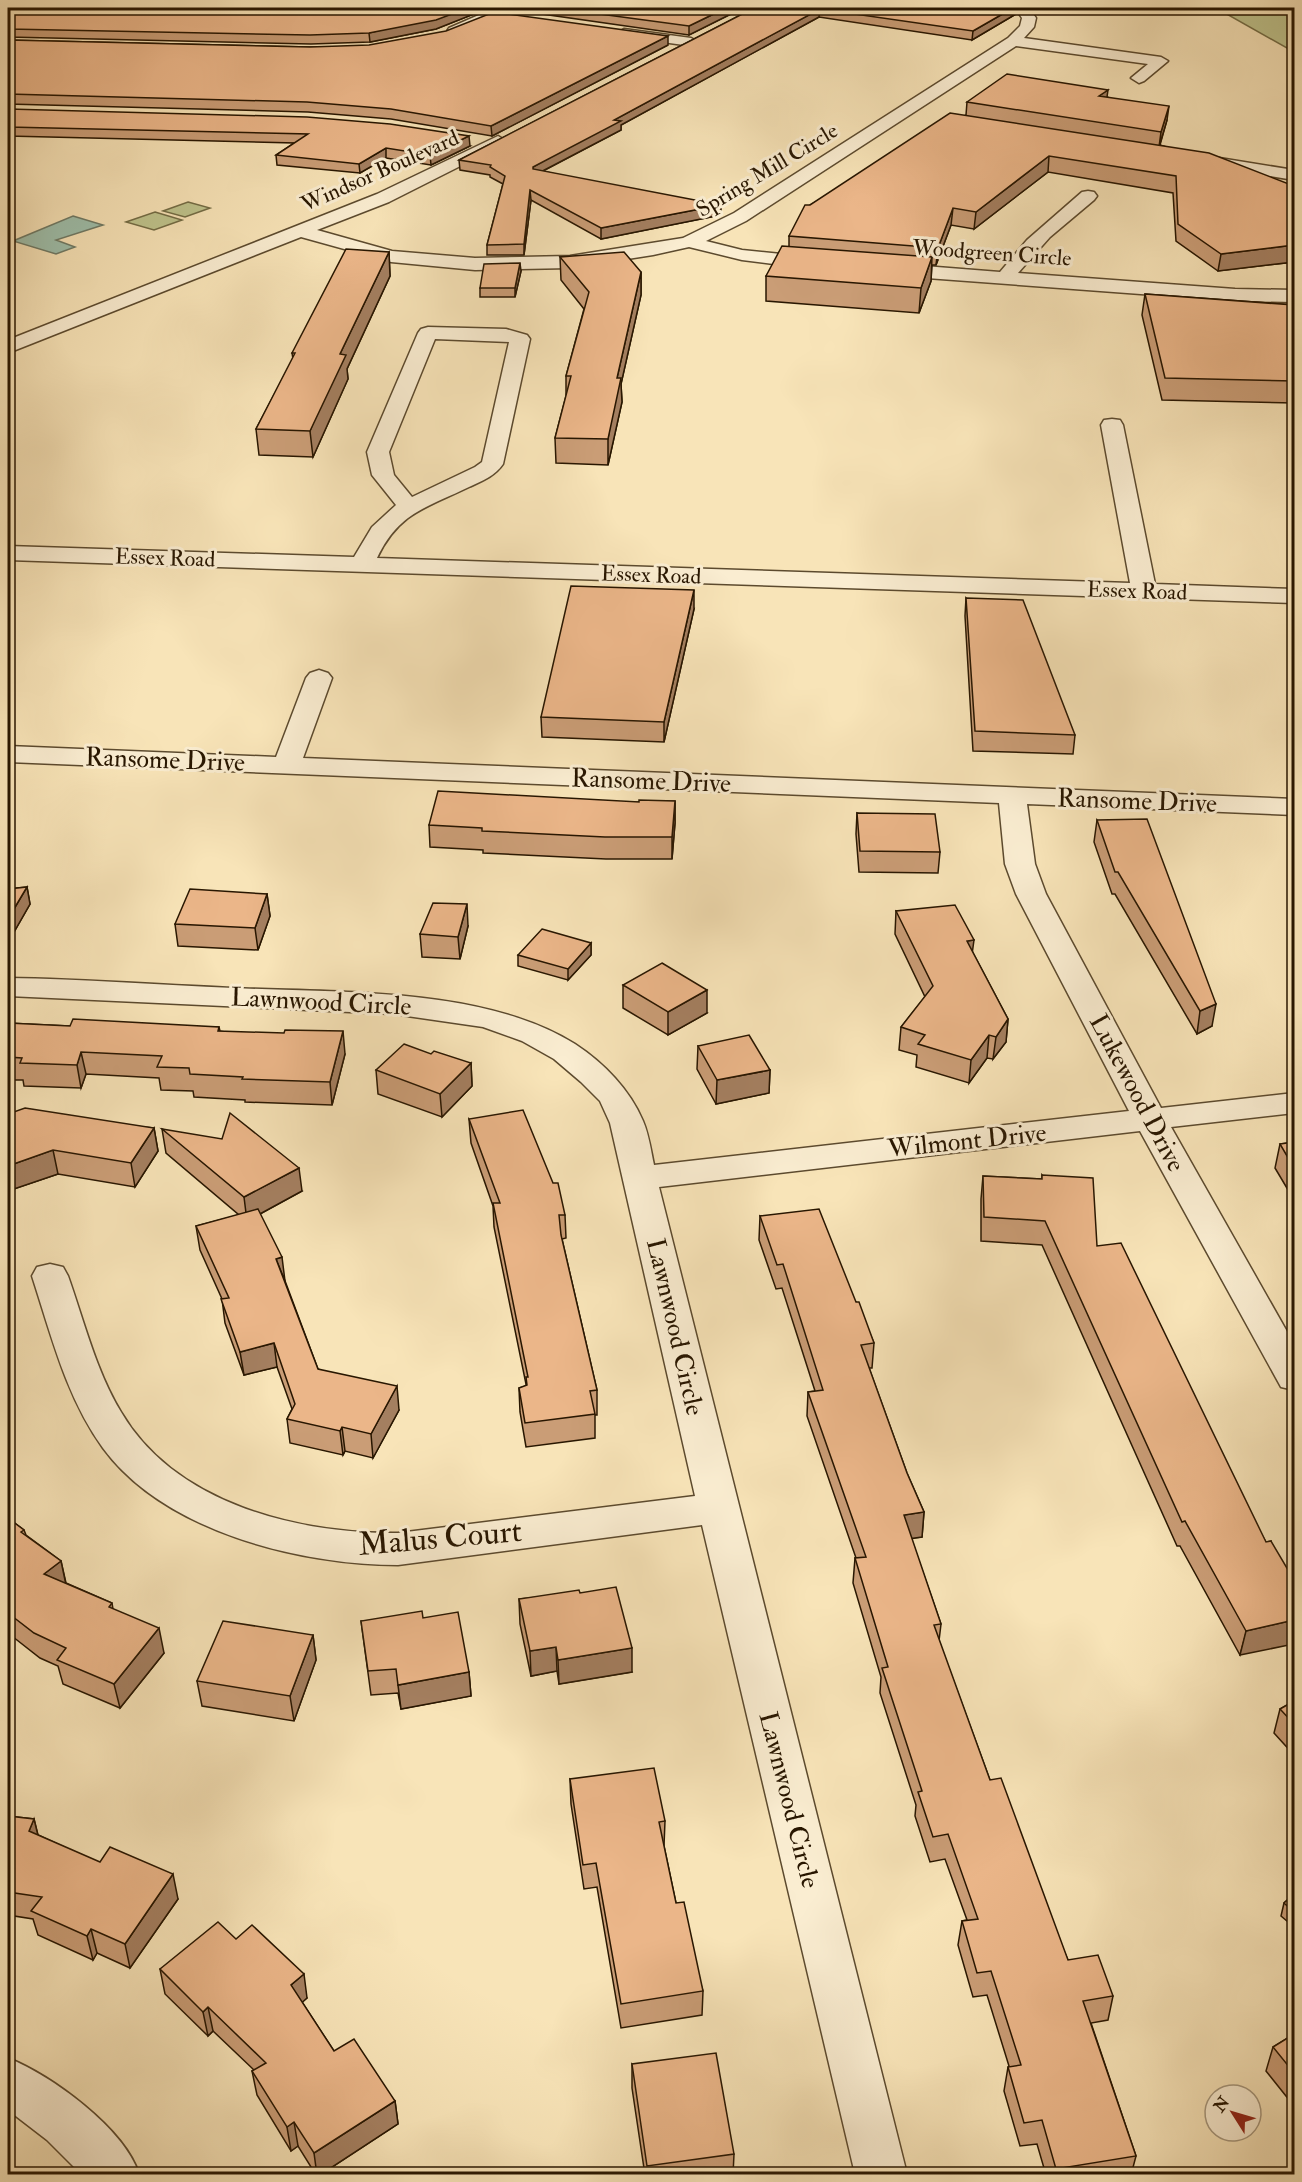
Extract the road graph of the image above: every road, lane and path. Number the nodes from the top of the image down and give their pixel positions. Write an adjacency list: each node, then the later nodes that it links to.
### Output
1 (1022, 8): 7 (street, Spring Mill Circle)
2 (462, 9): 3 (street)
3 (505, 12): 6 (street)
4 (609, 30): 8 (street)
5 (710, 32): 8 (street)
6 (441, 35)
7 (1013, 41): 10 (street); 11 (street, Spring Mill Circle)
8 (691, 42): 9 (street)
9 (660, 58)
10 (1139, 78)
11 (902, 114): 12 (street); 20 (street, Spring Mill Circle)
12 (926, 117)
13 (515, 132): 15 (street, Windsor Boulevard)
14 (472, 139): 15 (street)
15 (495, 143): 19 (street, Windsor Boulevard)
16 (1182, 157): 17 (street)
17 (1294, 175)
18 (1088, 196): 23 (street)
19 (299, 231): 20 (street, Spring Mill Circle); 25 (street, Windsor Boulevard)
20 (689, 242): 21 (street)
21 (833, 265)
22 (868, 268): 23 (street, Woodgreen Circle)
23 (1005, 278): 24 (street, Woodgreen Circle)
24 (1294, 296)
25 (8, 347)
26 (1113, 425): 30 (street)
27 (409, 507): 27 (street); 29 (street)
28 (8, 553): 29 (street, Essex Road)
29 (362, 565): 30 (street, Essex Road)
30 (1144, 592): 31 (street, Essex Road)
31 (1294, 596)
32 (319, 678): 34 (street)
33 (8, 754): 34 (street, Ransome Drive)
34 (287, 765): 35 (street, Ransome Drive)
35 (1012, 796): 36 (street, Ransome Drive); 39 (street, Lukewood Drive)
36 (1294, 807)
37 (8, 987): 40 (street, Lawnwood Circle)
38 (1294, 1103): 39 (street, Wilmont Drive)
39 (1151, 1121): 40 (street, Wilmont Drive); 42 (street, Lukewood Drive)
40 (640, 1178): 43 (street, Lawnwood Circle)
41 (50, 1276): 43 (street, Malus Court)
42 (1294, 1377)
43 (718, 1508): 46 (street, Lawnwood Circle)
44 (8, 2082): 45 (street)
45 (113, 2175)
46 (881, 2175)

